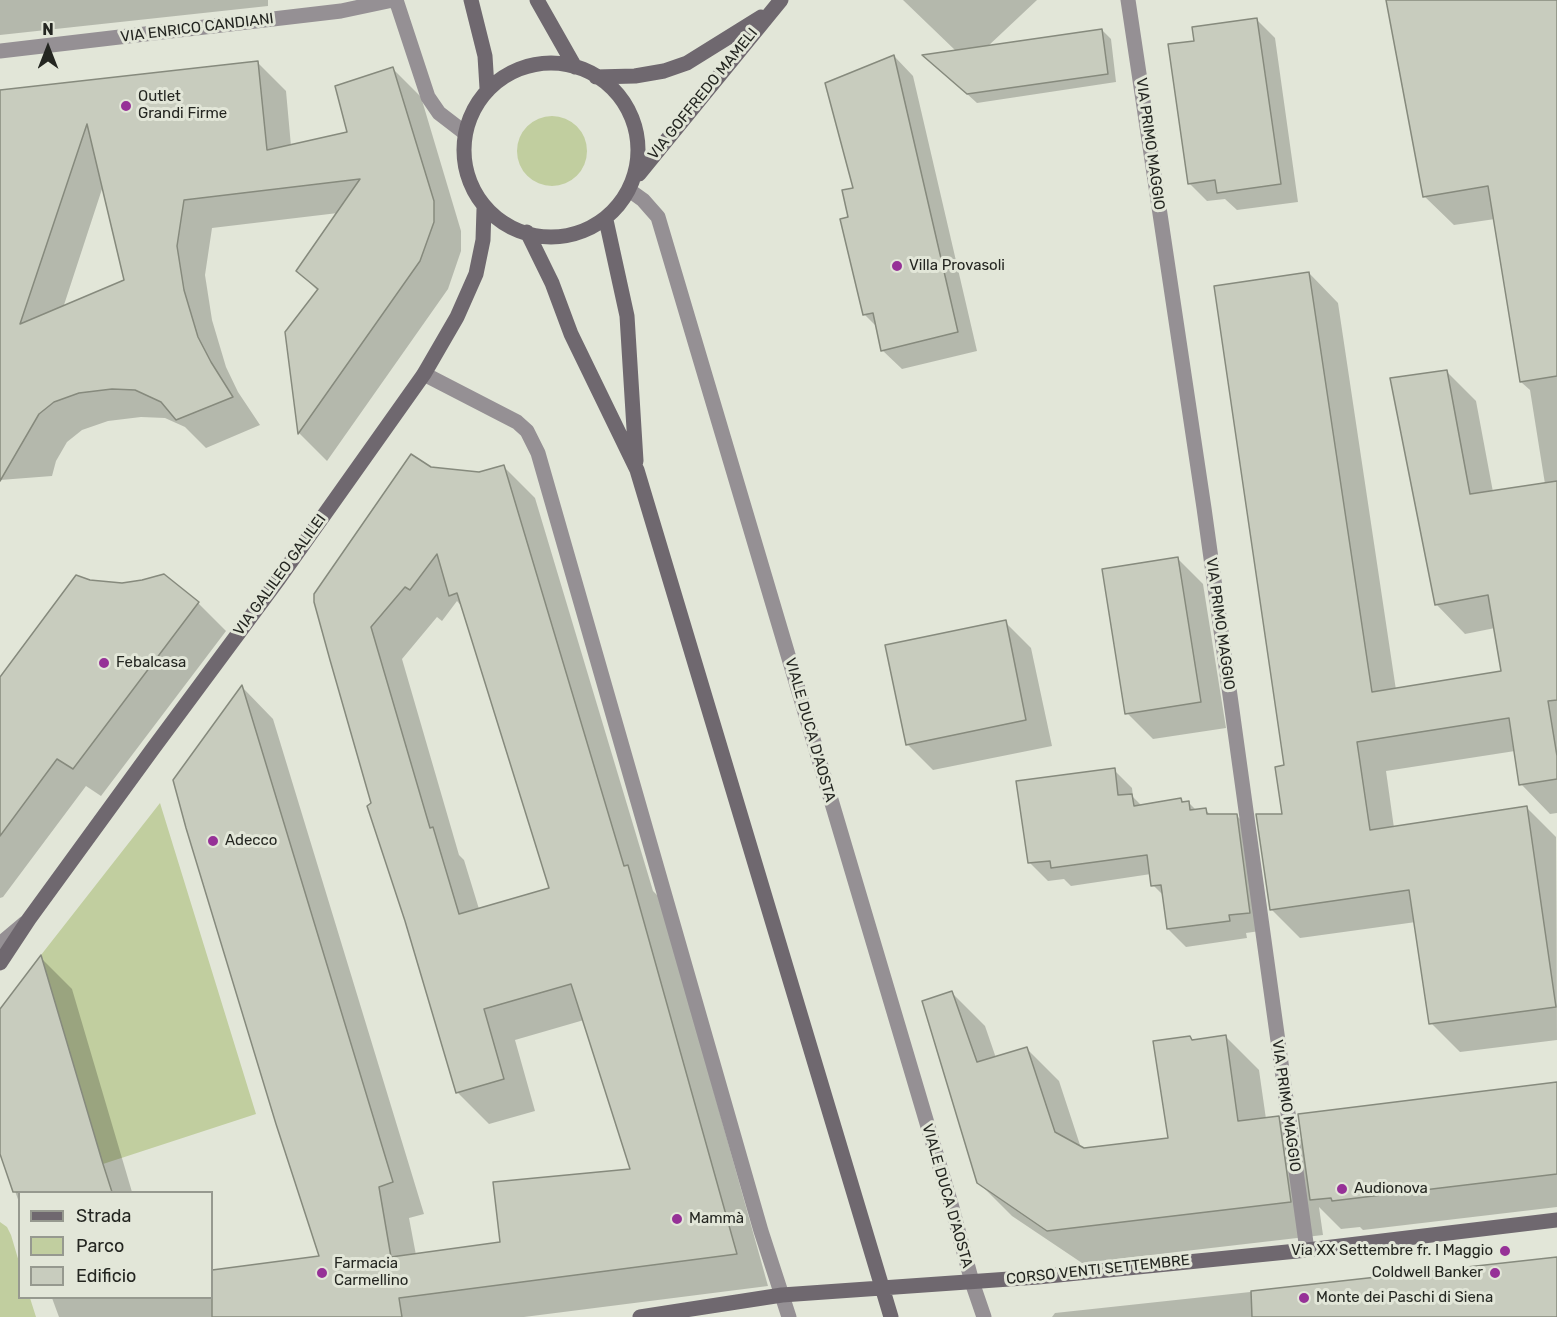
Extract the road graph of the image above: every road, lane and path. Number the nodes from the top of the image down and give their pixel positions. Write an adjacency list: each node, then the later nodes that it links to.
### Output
1 (394, 0): 6 (street, VIA ENRICO CANDIANI); 10 (street)
2 (471, 0): 9 (street)
3 (537, 0): 7 (street)
4 (1128, 0): 21 (street, VIA PRIMO MAGGIO)
5 (776, 5): 8 (street, VIA GOFFREDO MAMELI); 11 (street, VIA GOFFREDO MAMELI)
6 (0, 51)
7 (575, 68): 8 (street); 9 (street)
8 (596, 77): 11 (street)
9 (487, 88): 10 (street)
10 (465, 133): 12 (street)
11 (632, 184): 13 (street); 22 (street, VIALE DUCA D'AOSTA)
12 (484, 209): 14 (street); 15 (street, VIA GALILEO GALILEI)
13 (606, 220): 14 (street); 16 (street)
14 (527, 232): 16 (street)
15 (424, 374): 17 (street, VIA GALILEO GALILEI); 24 (street)
16 (637, 470): 23 (street)
17 (29, 919): 18 (street); 19 (street, VIA GALILEO GALILEI)
18 (0, 944)
19 (0, 963)
20 (1557, 1220): 21 (street, CORSO VENTI SETTEMBRE)
21 (1307, 1250): 22 (street, CORSO VENTI SETTEMBRE)
22 (972, 1282): 23 (street, CORSO VENTI SETTEMBRE); 28 (street, VIALE DUCA D'AOSTA)
23 (882, 1287): 24 (street, CORSO VENTI SETTEMBRE); 27 (street)
24 (782, 1295): 25 (street, CORSO VENTI SETTEMBRE); 26 (street)
25 (640, 1317)
26 (789, 1317)
27 (891, 1317)
28 (984, 1317)

